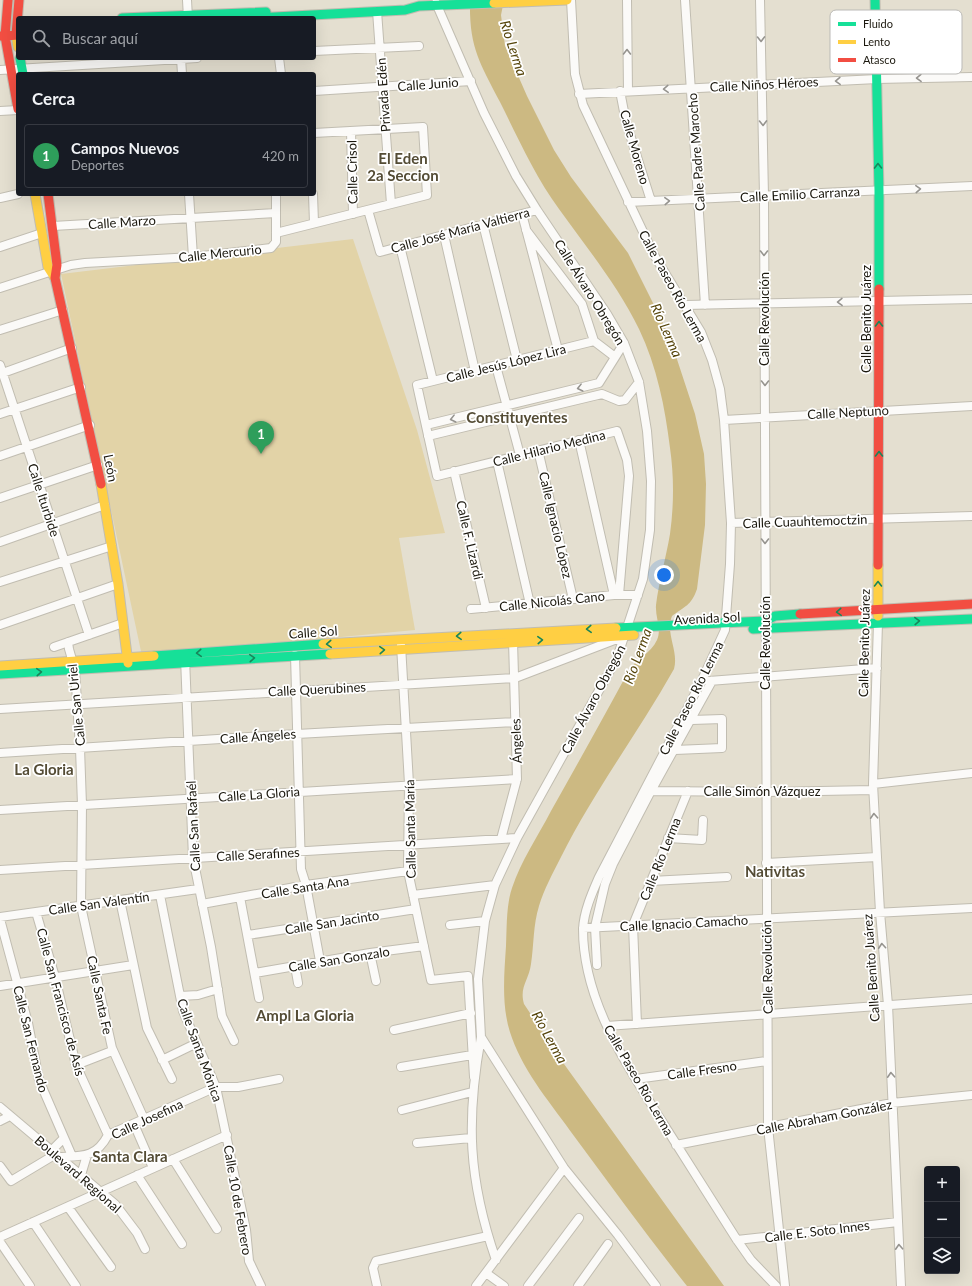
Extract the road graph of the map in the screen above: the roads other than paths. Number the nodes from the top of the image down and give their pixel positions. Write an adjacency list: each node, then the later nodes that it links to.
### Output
1 (8, 0): 19 (street)
2 (18, 0): 14 (street)
3 (187, 0): 15 (street)
4 (567, 0): 10 (street)
5 (571, 0): 43 (street, Calle Paseo Río Lerma)
6 (627, 0): 42 (street, Calle Moreno, one-way to 6)
7 (684, 0): 40 (street, Calle Padre Marocho)
8 (760, 0): 38 (street, Calle Revolución, one-way to 38)
9 (875, 0): 12 (street, Calle Benito Juárez)
10 (438, 3): 11 (street); 37 (street, Calle Álvaro Obregón)
11 (419, 6): 13 (street); 16 (street)
12 (875, 10)
13 (377, 11): 17 (street); 23 (street, Privada Edén)
14 (17, 16)
15 (184, 16)
16 (202, 16)
17 (292, 16)
18 (16, 22): 19 (street)
19 (3, 23): 21 (street)
20 (16, 35): 21 (street)
21 (2, 36): 30 (street)
22 (419, 46): 23 (street)
23 (379, 48): 24 (street); 39 (street, Privada Edén)
24 (316, 51)
25 (20, 60): 31 (street)
26 (158, 60): 31 (street)
27 (181, 60): 32 (street)
28 (279, 60): 33 (street)
29 (0, 70): 30 (street)
30 (11, 70): 31 (street); 44 (street)
31 (23, 72)
32 (182, 72)
33 (281, 72)
34 (877, 74): 36 (street, Calle Benito Juárez)
35 (972, 77): 36 (street, Calle Niños Héroes, one-way to 36)
36 (877, 79): 38 (street, Calle Niños Héroes, one-way to 38); 51 (street, Calle Benito Juárez, one-way to 36)
37 (471, 81): 39 (street, Calle Junio); 65 (street, Calle Álvaro Obregón)
38 (762, 84): 40 (street, Calle Niños Héroes); 58 (street, Calle Revolución, one-way to 58)
39 (382, 87): 41 (street, Calle Junio); 47 (street, Privada Edén)
40 (692, 88): 42 (street, Calle Niños Héroes, one-way to 42); 60 (street, Calle Padre Marocho)
41 (316, 91)
42 (624, 91): 43 (street, Calle Niños Héroes); 61 (street, Calle Moreno)
43 (579, 94): 62 (street, Calle Paseo Río Lerma)
44 (16, 98)
45 (16, 109): 46 (street)
46 (0, 111)
47 (385, 129): 48 (street); 63 (street, Privada Edén); 63 (street, Calle Mercurio)
48 (351, 131): 49 (street); 67 (street, Calle Crisol)
49 (316, 133)
50 (972, 186): 51 (street, Calle Emilio Carranza, one-way to 50)
51 (879, 191): 58 (street, Calle Emilio Carranza); 83 (street, Calle Benito Juárez)
52 (16, 194): 59 (street)
53 (35, 196): 74 (street)
54 (48, 196): 72 (street)
55 (189, 196): 69 (street)
56 (276, 196): 66 (street)
57 (314, 196): 70 (street)
58 (764, 196): 60 (street, Calle Emilio Carranza); 84 (street, Calle Revolución, one-way to 84)
59 (0, 198)
60 (699, 199): 61 (street, Calle Emilio Carranza, one-way to 60); 85 (street, Calle Padre Marocho)
61 (651, 201): 62 (street, Calle Emilio Carranza)
62 (628, 202): 86 (street, Calle Paseo Río Lerma)
63 (391, 204): 64 (street, Calle Mercurio)
64 (368, 210): 67 (street, Calle Mercurio); 77 (street, Calle José María Valtierra)
65 (537, 210): 68 (street, Calle José María Valtierra); 90 (street, Calle Álvaro Obregón)
66 (276, 213): 69 (street, Calle Marzo); 75 (street)
67 (353, 214): 70 (street, Calle Mercurio)
68 (522, 214): 71 (street, Calle José María Valtierra); 73 (street)
69 (191, 218): 72 (street, Calle Marzo); 79 (street)
70 (314, 224): 75 (street, Calle Mercurio)
71 (484, 224): 76 (street, Calle José María Valtierra); 94 (street)
72 (53, 226): 80 (street)
73 (526, 230): 89 (street); 92 (street)
74 (42, 233): 78 (street); 80 (street)
75 (276, 233): 79 (street, Calle Mercurio)
76 (444, 235): 77 (street, Calle José María Valtierra); 97 (street)
77 (400, 246): 98 (street)
78 (0, 247)
79 (193, 257): 80 (street, Calle Mercurio)
80 (54, 273): 81 (street, Calle Mercurio); 87 (street, León)
81 (0, 288)
82 (972, 298): 83 (street)
83 (879, 301): 84 (street, one-way to 84); 106 (street, Calle Benito Juárez, one-way to 83)
84 (764, 303): 85 (street); 109 (street, Calle Revolución, one-way to 109)
85 (706, 304): 86 (street)
86 (686, 305): 110 (street, Calle Paseo Río Lerma)
87 (62, 310): 88 (street); 91 (street, León)
88 (0, 330)
89 (594, 341): 92 (street, Calle Jesús López Lira); 93 (street)
90 (624, 343): 93 (street); 99 (street, Calle Álvaro Obregón)
91 (72, 348): 96 (street); 101 (street, León)
92 (558, 350): 94 (street, Calle Jesús López Lira)
93 (615, 357): 100 (street)
94 (517, 360): 95 (street, Calle Jesús López Lira)
95 (496, 366): 97 (street, Calle Jesús López Lira); 103 (street)
96 (1, 371): 105 (street, Calle Iturbide)
97 (475, 371): 98 (street, Calle Jesús López Lira)
98 (433, 381): 112 (street, Calle Jesús López Lira)
99 (638, 382): 102 (street); 136 (street, Calle Álvaro Obregón)
100 (599, 383): 102 (street); 103 (street, one-way to 103)
101 (81, 387): 105 (street); 111 (street, León)
102 (602, 394): 108 (street)
103 (507, 406): 108 (street); 112 (street, one-way to 112)
104 (972, 406): 106 (street, Calle Neptuno)
105 (15, 409): 107 (street); 115 (street, Calle Iturbide)
106 (879, 411): 109 (street, Calle Neptuno); 126 (street, Calle Benito Juárez, one-way to 106)
107 (0, 414)
108 (510, 416): 113 (street); 117 (street)
109 (765, 416): 110 (street, Calle Neptuno); 127 (street, Calle Revolución)
110 (724, 420): 128 (street, Calle Paseo Río Lerma)
111 (90, 425): 115 (street); 120 (street, León)
112 (426, 425): 113 (street)
113 (428, 436): 121 (street, Calle Hilario Medina)
114 (579, 440): 116 (street, Calle Hilario Medina); 135 (street); 135 (street, Calle Hilario Medina)
115 (27, 447): 118 (street); 122 (street, Calle Iturbide)
116 (538, 450): 117 (street, Calle Hilario Medina); 138 (street, Calle Ignacio López)
117 (520, 455): 119 (street, Calle Hilario Medina)
118 (0, 456)
119 (497, 461): 121 (street, Calle Hilario Medina); 139 (street)
120 (98, 465): 122 (street); 124 (street, León)
121 (454, 471): 141 (street, Calle F. Lizardi)
122 (40, 485): 123 (street); 129 (street, Calle Iturbide)
123 (0, 498)
124 (105, 505): 129 (street); 131 (street, León)
125 (972, 516): 126 (street, Calle Cuauhtemoctzin)
126 (878, 519): 127 (street, Calle Cuauhtemoctzin); 143 (street, Calle Benito Juárez, one-way to 126)
127 (765, 522): 128 (street, Calle Cuauhtemoctzin); 148 (street, Calle Revolución, one-way to 148)
128 (731, 523): 149 (street, Calle Paseo Río Lerma)
129 (52, 524): 130 (street); 132 (street, Calle Iturbide)
130 (0, 542)
131 (112, 546): 132 (street); 134 (street, León)
132 (65, 561): 133 (street); 137 (street, Calle Iturbide)
133 (0, 582)
134 (118, 584): 137 (street); 145 (street, León)
135 (617, 595): 136 (street, Calle Nicolás Cano); 138 (street, Calle Nicolás Cano)
136 (638, 595): 150 (street, Calle Álvaro Obregón)
137 (77, 598): 147 (street); 151 (street, Calle Iturbide)
138 (574, 600): 139 (street, Calle Nicolás Cano)
139 (530, 604): 141 (street, Calle Nicolás Cano)
140 (972, 604): 143 (street)
141 (486, 608): 142 (street, Calle Nicolás Cano)
142 (471, 609)
143 (878, 609): 146 (street, Calle Benito Juárez); 148 (street, one-way to 148)
144 (972, 620): 146 (street, one-way to 144)
145 (122, 622): 151 (street); 158 (street, León)
146 (878, 622): 148 (street); 161 (street, Calle Benito Juárez)
147 (0, 625)
148 (765, 625): 149 (street, Avenida Sol); 163 (street, Calle Revolución)
149 (725, 627): 150 (street, Avenida Sol); 223 (street, Calle Paseo Río Lerma)
150 (631, 631): 152 (street, Calle Sol, one-way to 150); 154 (street, Calle Sol, one-way to 154); 164 (street, Calle Querubines); 190 (street, Calle Álvaro Obregón)
151 (89, 635): 153 (street)
152 (513, 641): 154 (street, Calle Sol); 164 (street, Ángeles)
153 (68, 642): 155 (street); 159 (street, Calle San Uriel)
154 (401, 644): 156 (street, Calle Sol, one-way to 154); 157 (street, Calle Sol, one-way to 157); 165 (street, Calle Santa María)
155 (54, 647)
156 (295, 655): 157 (street, Calle Sol, one-way to 156); 166 (street)
157 (185, 658): 158 (street, Calle Sol); 167 (street, Calle San Rafaél)
158 (128, 662): 159 (street, Calle Sol)
159 (74, 665): 160 (street, Calle Sol); 162 (street, Calle Sol, one-way to 159); 168 (street, Calle San Uriel)
160 (0, 666)
161 (878, 668): 163 (street); 181 (street, Calle Benito Juárez)
162 (0, 674)
163 (765, 677): 170 (street); 185 (street, Calle Revolución)
164 (515, 678): 165 (street, Calle Querubines); 171 (street, Ángeles)
165 (403, 684): 166 (street, Calle Querubines); 172 (street, Calle Santa María)
166 (296, 690): 167 (street, Calle Querubines); 173 (street)
167 (187, 697): 168 (street, Calle Querubines); 174 (street, Calle San Rafaél)
168 (78, 704): 169 (street, Calle Querubines); 175 (street, Calle San Uriel)
169 (0, 709)
170 (692, 720): 176 (street); 176 (street)
171 (516, 722): 172 (street, Calle Ángeles); 179 (street, Ángeles)
172 (406, 728): 173 (street, Calle Ángeles); 180 (street, Calle Santa María)
173 (298, 734): 174 (street, Calle Ángeles); 182 (street)
174 (189, 741): 175 (street, Calle Ángeles); 186 (street, Calle San Rafaél)
175 (80, 748): 177 (street, Calle Ángeles); 187 (street, Calle San Uriel)
176 (675, 750): 183 (street)
177 (0, 753)
178 (972, 773): 181 (street, Calle Simón Vázquez)
179 (517, 779): 180 (street, Calle La Gloria); 192 (street, Ángeles)
180 (409, 784): 182 (street, Calle La Gloria); 193 (street, Calle Santa María)
181 (873, 787): 185 (street, Calle Simón Vázquez); 195 (street, Calle Benito Juárez, one-way to 181)
182 (300, 791): 186 (street, Calle La Gloria); 194 (street)
183 (651, 791): 184 (street, Calle Simón Vázquez); 222 (street)
184 (688, 791): 185 (street, Calle Simón Vázquez); 191 (street, Calle Río Lerma)
185 (767, 792): 197 (street, Calle Revolución)
186 (191, 798): 187 (street, Calle La Gloria); 196 (street, Calle San Rafaél)
187 (82, 805): 188 (street, Calle La Gloria); 198 (street, Calle San Uriel)
188 (0, 810)
189 (703, 820): 191 (street)
190 (516, 838): 192 (street, Calle Serafines); 204 (street, Calle Álvaro Obregón)
191 (668, 838): 202 (street, Calle Río Lerma)
192 (501, 839): 193 (street, Calle Serafines)
193 (408, 846): 194 (street, Calle Serafines); 200 (street, Calle Santa María)
194 (302, 852): 196 (street, Calle Serafines); 203 (street)
195 (877, 857): 197 (street); 215 (street, Calle Benito Juárez)
196 (193, 858): 198 (street, Calle Serafines); 205 (street, Calle San Rafaél)
197 (766, 863): 217 (street, Calle Revolución)
198 (82, 865): 199 (street, Calle Serafines); 211 (street, Calle Santa Fe)
199 (0, 870)
200 (408, 871): 203 (street, Calle Santa Ana); 207 (street, Calle Santa María)
201 (727, 877): 202 (street)
202 (651, 881): 220 (street, Calle Río Lerma)
203 (306, 885): 208 (street, Calle Santa Ana); 221 (street)
204 (495, 885): 207 (street); 218 (street, Calle Álvaro Obregón)
205 (198, 889): 206 (street, Calle San Valentín); 210 (street, Calle San Rafaél)
206 (160, 895): 209 (street, Calle San Valentín); 239 (street, Calle Santa Mónica)
207 (413, 895): 213 (street, Calle Santa María)
208 (240, 897): 210 (street, Calle Santa Ana); 224 (street)
209 (120, 900): 211 (street, Calle San Valentín); 228 (street)
210 (202, 904): 238 (street, Calle San Rafaél)
211 (81, 906): 214 (street, Calle San Valentín); 231 (street, Calle Santa Fe)
212 (972, 908): 215 (street, Calle Ignacio Camacho)
213 (416, 909): 221 (street, Calle San Jacinto); 225 (street, Calle Santa María)
214 (36, 912): 216 (street, Calle San Valentín); 233 (street, Calle San Francisco de Asís)
215 (880, 912): 217 (street, Calle Ignacio Camacho); 242 (street, Calle Benito Juárez, one-way to 215)
216 (0, 918): 236 (street, Calle San Fernando)
217 (766, 918): 220 (street, Calle Ignacio Camacho); 244 (street, Calle Revolución)
218 (485, 921): 219 (street); 248 (street, Calle Álvaro Obregón)
219 (450, 925)
220 (633, 925): 222 (street, Calle Ignacio Camacho); 245 (street, Calle Río Lerma)
221 (313, 926): 224 (street, Calle San Jacinto); 227 (street)
222 (595, 927): 223 (street, Calle Ignacio Camacho); 229 (street)
223 (583, 928): 246 (street, Calle Paseo Río Lerma)
224 (248, 935): 232 (street)
225 (424, 946): 226 (street, Calle San Gonzalo); 243 (street, Calle Santa María)
226 (370, 953): 227 (street, Calle San Gonzalo); 234 (street)
227 (320, 962): 230 (street, Calle San Gonzalo)
228 (133, 965): 231 (street); 253 (street)
229 (597, 965)
230 (295, 966): 232 (street, Calle San Gonzalo); 235 (street)
231 (94, 971): 233 (street); 251 (street, Calle Santa Fe)
232 (255, 973): 240 (street)
233 (56, 977): 236 (street); 255 (street, Calle San Francisco de Asís)
234 (376, 981)
235 (298, 983)
236 (18, 984): 237 (street); 274 (street, Calle San Fernando)
237 (0, 986)
238 (218, 989): 239 (street); 249 (street, Calle San Rafaél)
239 (180, 996): 250 (street, Calle Santa Mónica)
240 (259, 998)
241 (972, 1000): 242 (street)
242 (888, 1005): 244 (street); 264 (street, Calle Benito Juárez, one-way to 242)
243 (470, 1013): 247 (street); 252 (street)
244 (767, 1014): 245 (street); 254 (street, Calle Revolución)
245 (637, 1024): 246 (street)
246 (607, 1026): 259 (street, Calle Paseo Río Lerma)
247 (394, 1030)
248 (482, 1037): 257 (street); 284 (street)
249 (234, 1041)
250 (198, 1043): 253 (street); 261 (street, Calle Santa Mónica)
251 (112, 1051): 255 (street); 268 (street, Calle Santa Fe)
252 (472, 1055): 256 (street); 257 (street)
253 (162, 1060): 258 (street)
254 (767, 1061): 259 (street, Calle Fresno); 271 (street, Calle Revolución)
255 (76, 1065): 272 (street, Calle San Francisco de Asís)
256 (401, 1067)
257 (474, 1077): 262 (street)
258 (172, 1079)
259 (636, 1079): 277 (street, Calle Paseo Río Lerma)
260 (280, 1080): 261 (street)
261 (216, 1087): 268 (street, Calle Josefina); 273 (street, Calle Santa Mónica)
262 (472, 1092): 266 (street); 275 (street)
263 (972, 1095): 264 (street, Calle Abraham González)
264 (892, 1103): 271 (street, Calle Abraham González); 291 (street, Calle Benito Juárez)
265 (0, 1107): 267 (street, Boulevard Regional)
266 (402, 1110)
267 (10, 1116): 269 (street); 278 (street, Boulevard Regional)
268 (144, 1120): 270 (street, Calle Josefina)
269 (0, 1121)
270 (134, 1124): 272 (street, Calle Josefina); 283 (street)
271 (768, 1127): 277 (street, Calle Abraham González); 293 (street, Calle Revolución)
272 (108, 1135): 279 (street, Calle Josefina)
273 (227, 1135): 281 (street); 306 (street, Calle 10 de Febrero)
274 (64, 1138): 278 (street); 280 (street, Calle San Fernando)
275 (471, 1138): 276 (street); 294 (street)
276 (418, 1142)
277 (676, 1145): 296 (street, Calle Paseo Río Lerma)
278 (56, 1154): 280 (street); 282 (street); 285 (street, Boulevard Regional)
279 (87, 1155): 280 (street); 285 (street)
280 (72, 1156)
281 (173, 1159): 283 (street); 292 (street)
282 (0, 1166)
283 (153, 1168): 286 (street)
284 (564, 1168): 301 (street); 312 (street)
285 (81, 1175): 287 (street, Boulevard Regional)
286 (137, 1175): 287 (street); 298 (street)
287 (101, 1192): 288 (street); 300 (street, Boulevard Regional)
288 (68, 1207): 290 (street); 302 (street)
289 (579, 1218): 310 (street)
290 (33, 1222): 295 (street); 305 (street)
291 (898, 1222): 293 (street, Calle E. Soto Innes); 315 (street, Calle Benito Juárez, one-way to 291)
292 (217, 1229)
293 (780, 1235): 296 (street, Calle E. Soto Innes); 314 (street, Calle Revolución)
294 (488, 1236): 301 (street); 307 (street)
295 (0, 1237)
296 (737, 1240): 313 (street, Calle Paseo Río Lerma)
297 (0, 1242): 304 (street)
298 (182, 1244)
299 (608, 1244): 311 (street)
300 (145, 1249)
301 (496, 1260): 303 (street)
302 (112, 1267)
303 (486, 1273): 308 (street); 309 (street)
304 (30, 1286)
305 (76, 1286)
306 (261, 1286)
307 (377, 1286)
308 (476, 1286)
309 (504, 1286)
310 (528, 1286)
311 (578, 1286)
312 (656, 1286)
313 (776, 1286)
314 (785, 1286)
315 (901, 1286)

